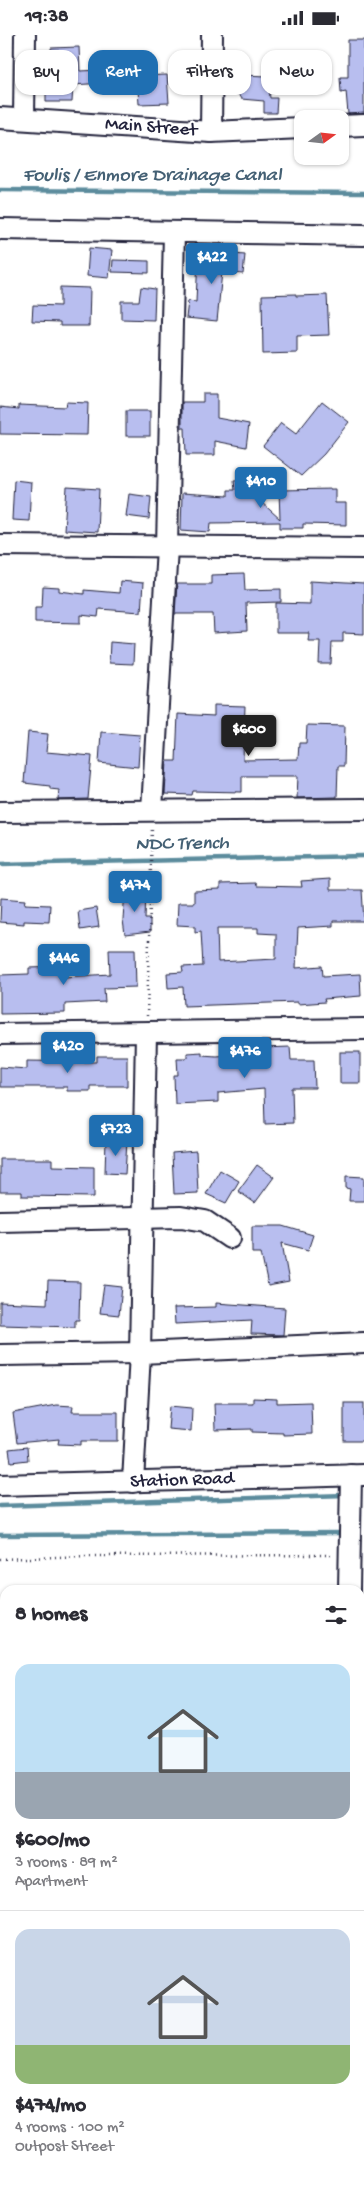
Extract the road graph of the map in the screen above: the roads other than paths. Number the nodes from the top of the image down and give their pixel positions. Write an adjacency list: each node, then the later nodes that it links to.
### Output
1 (25, 35): 4 (street)
2 (212, 35): 8 (street)
3 (0, 118): 4 (street, Main Street)
4 (24, 119): 8 (street, Main Street)
5 (364, 125): 6 (street)
6 (349, 126)
7 (294, 128): 8 (street, Main Street)
8 (211, 132)
9 (0, 229): 10 (street)
10 (174, 232): 11 (street); 13 (street)
11 (364, 235)
12 (0, 545): 13 (street)
13 (168, 547): 14 (street); 16 (street)
14 (364, 548)
15 (364, 809): 16 (street)
16 (152, 810): 17 (street)
17 (0, 813)
18 (364, 1029): 19 (street)
19 (146, 1033): 20 (street); 21 (street)
20 (0, 1034)
21 (144, 1219): 22 (street); 23 (street); 25 (street)
22 (0, 1221)
23 (230, 1238)
24 (364, 1343): 25 (street)
25 (140, 1353): 26 (street); 28 (street)
26 (0, 1355)
27 (357, 1475): 28 (street, Station Road); 30 (street)
28 (133, 1482): 29 (street, Station Road)
29 (0, 1485)
30 (349, 1567)

